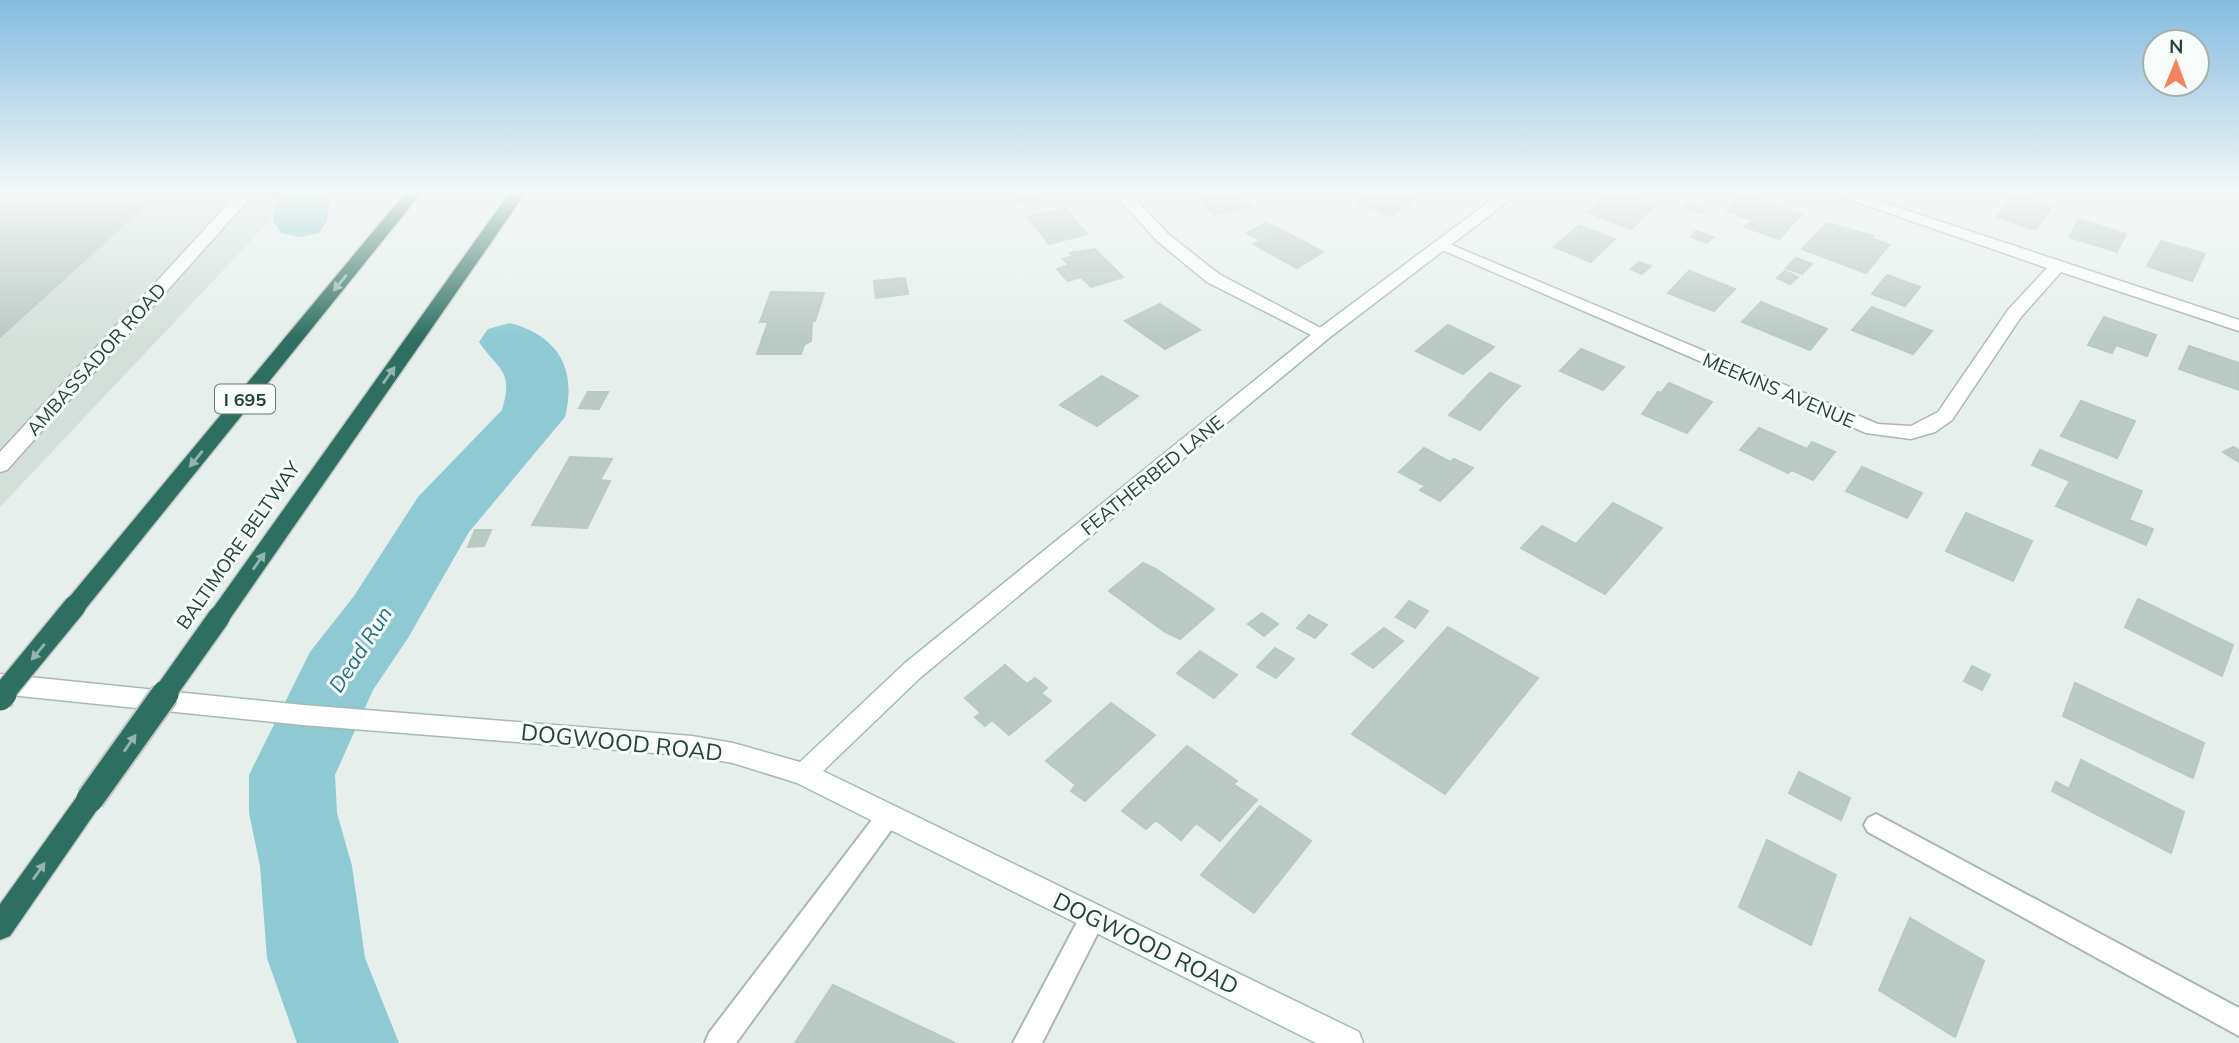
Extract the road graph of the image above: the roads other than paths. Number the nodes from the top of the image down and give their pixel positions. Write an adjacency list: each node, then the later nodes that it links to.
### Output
1 (203, 241): 11 (street, AMBASSADOR ROAD)
2 (374, 241): 13 (highway, I 695, one-way to 13, bridge)
3 (484, 241): 18 (highway, BALTIMORE BELTWAY, one-way to 3, bridge)
4 (1167, 241): 10 (street)
5 (1448, 241): 7 (street, FEATHERBED LANE)
6 (1982, 241): 8 (street)
7 (1441, 246): 8 (street, MEEKINS AVENUE); 10 (street, FEATHERBED LANE)
8 (2058, 266): 9 (street)
9 (2239, 326)
10 (1323, 334): 14 (street, FEATHERBED LANE)
11 (0, 464)
12 (0, 684): 14 (street, DOGWOOD ROAD)
13 (0, 697)
14 (804, 774): 15 (street, DOGWOOD ROAD)
15 (889, 815): 17 (street, DOGWOOD ROAD); 20 (lane)
16 (1876, 825): 19 (lane)
17 (1093, 917): 21 (lane); 22 (street, DOGWOOD ROAD)
18 (0, 927)
19 (2239, 1023)
20 (719, 1043)
21 (1027, 1043)
22 (1348, 1043)

